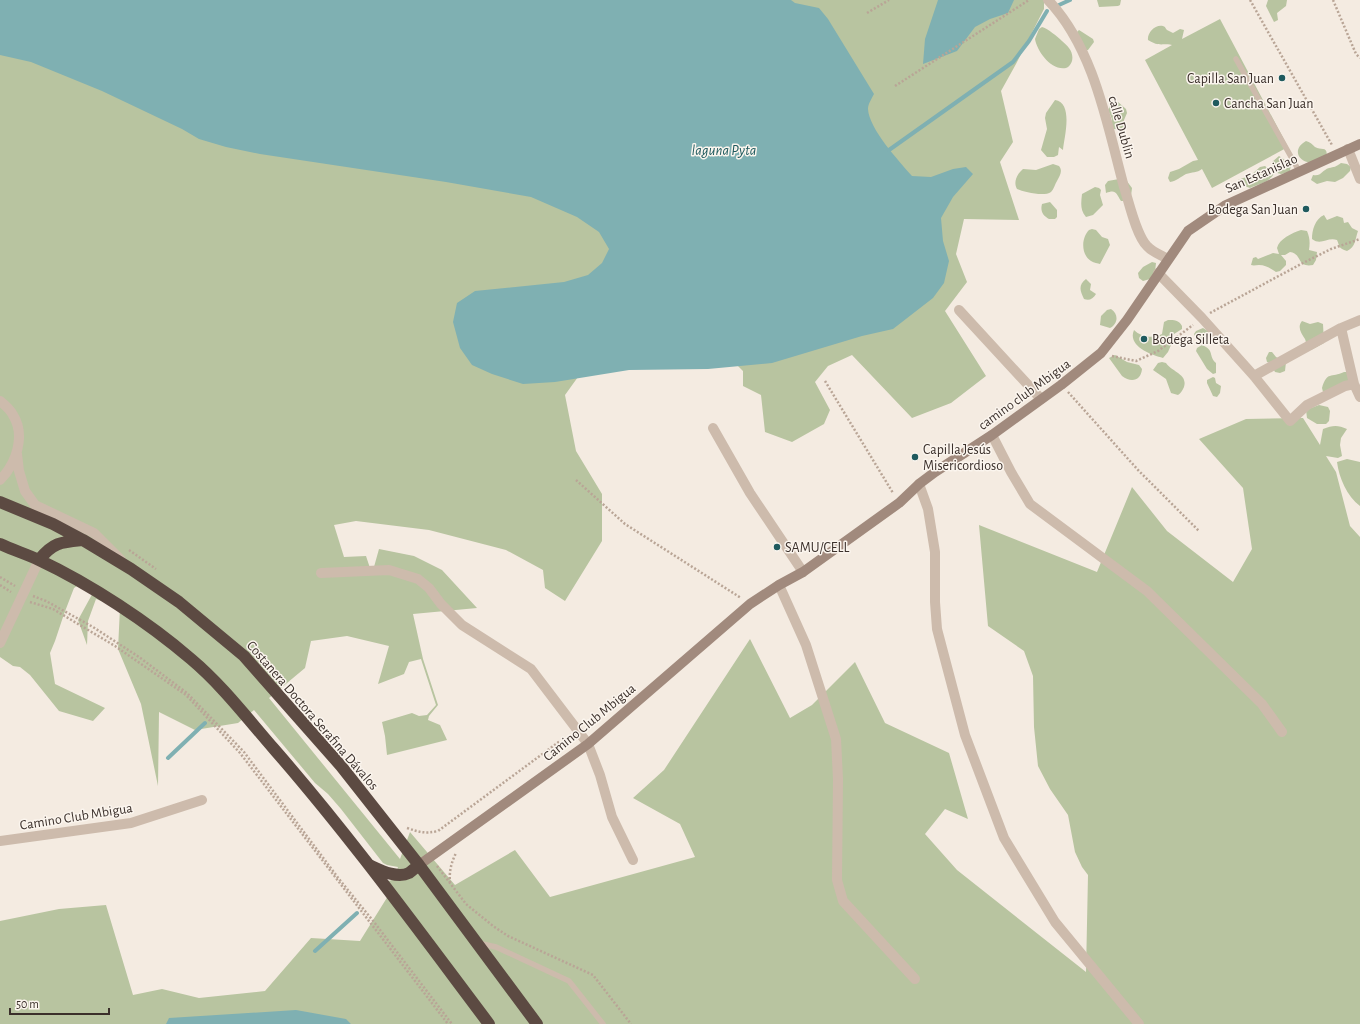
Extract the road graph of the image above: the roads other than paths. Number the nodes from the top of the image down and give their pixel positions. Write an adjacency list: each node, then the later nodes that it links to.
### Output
1 (1048, 0): 7 (street, calle Dublin)
2 (1236, 58): 5 (lane)
3 (1360, 144): 4 (main road, San Estanislao)
4 (1348, 149): 5 (main road, San Estanislao); 6 (street)
5 (1299, 171): 7 (main road, San Estanislao)
6 (1360, 179)
7 (1168, 259): 8 (main road, camino club Mbigua)
8 (1158, 273): 12 (street); 15 (main road, camino club Mbigua)
9 (959, 310): 15 (street)
10 (1360, 320): 11 (street)
11 (1341, 328): 12 (street); 13 (street)
12 (1254, 376): 13 (street)
13 (1354, 384): 14 (street)
14 (1360, 397)
15 (1041, 399): 18 (main road, camino club Mbigua)
16 (0, 401): 19 (street)
17 (713, 428): 27 (street)
18 (992, 435): 21 (main road, camino club Mbigua); 32 (street)
19 (17, 454): 20 (street); 26 (street)
20 (0, 480)
21 (919, 484): 27 (main road, camino club Mbigua); 44 (street)
22 (0, 502): 23 (highway, Costanera Doctora Serafina Dávalos)
23 (83, 540): 25 (highway); 26 (highway, Costanera Doctora Serafina Dávalos)
24 (0, 544): 25 (highway)
25 (39, 560): 31 (street); 37 (highway)
26 (131, 569): 38 (highway, Costanera Doctora Serafina Dávalos)
27 (803, 572): 29 (main road, camino club Mbigua)
28 (321, 573): 33 (street)
29 (779, 585): 30 (main road, camino club Mbigua); 40 (street)
30 (750, 604): 33 (main road, Camino Club Mbigua)
31 (0, 643)
32 (1282, 732)
33 (588, 744): 36 (street); 38 (main road, Camino Club Mbigua)
34 (202, 800): 35 (street, Camino Club Mbigua)
35 (0, 841)
36 (633, 860)
37 (368, 864): 38 (highway); 41 (highway)
38 (419, 865): 39 (highway, Costanera Doctora Serafina Dávalos)
39 (476, 942): 42 (highway, Costanera Doctora Serafina Dávalos); 43 (lane)
40 (915, 979)
41 (489, 1024)
42 (537, 1024)
43 (603, 1024)
44 (1139, 1024)

